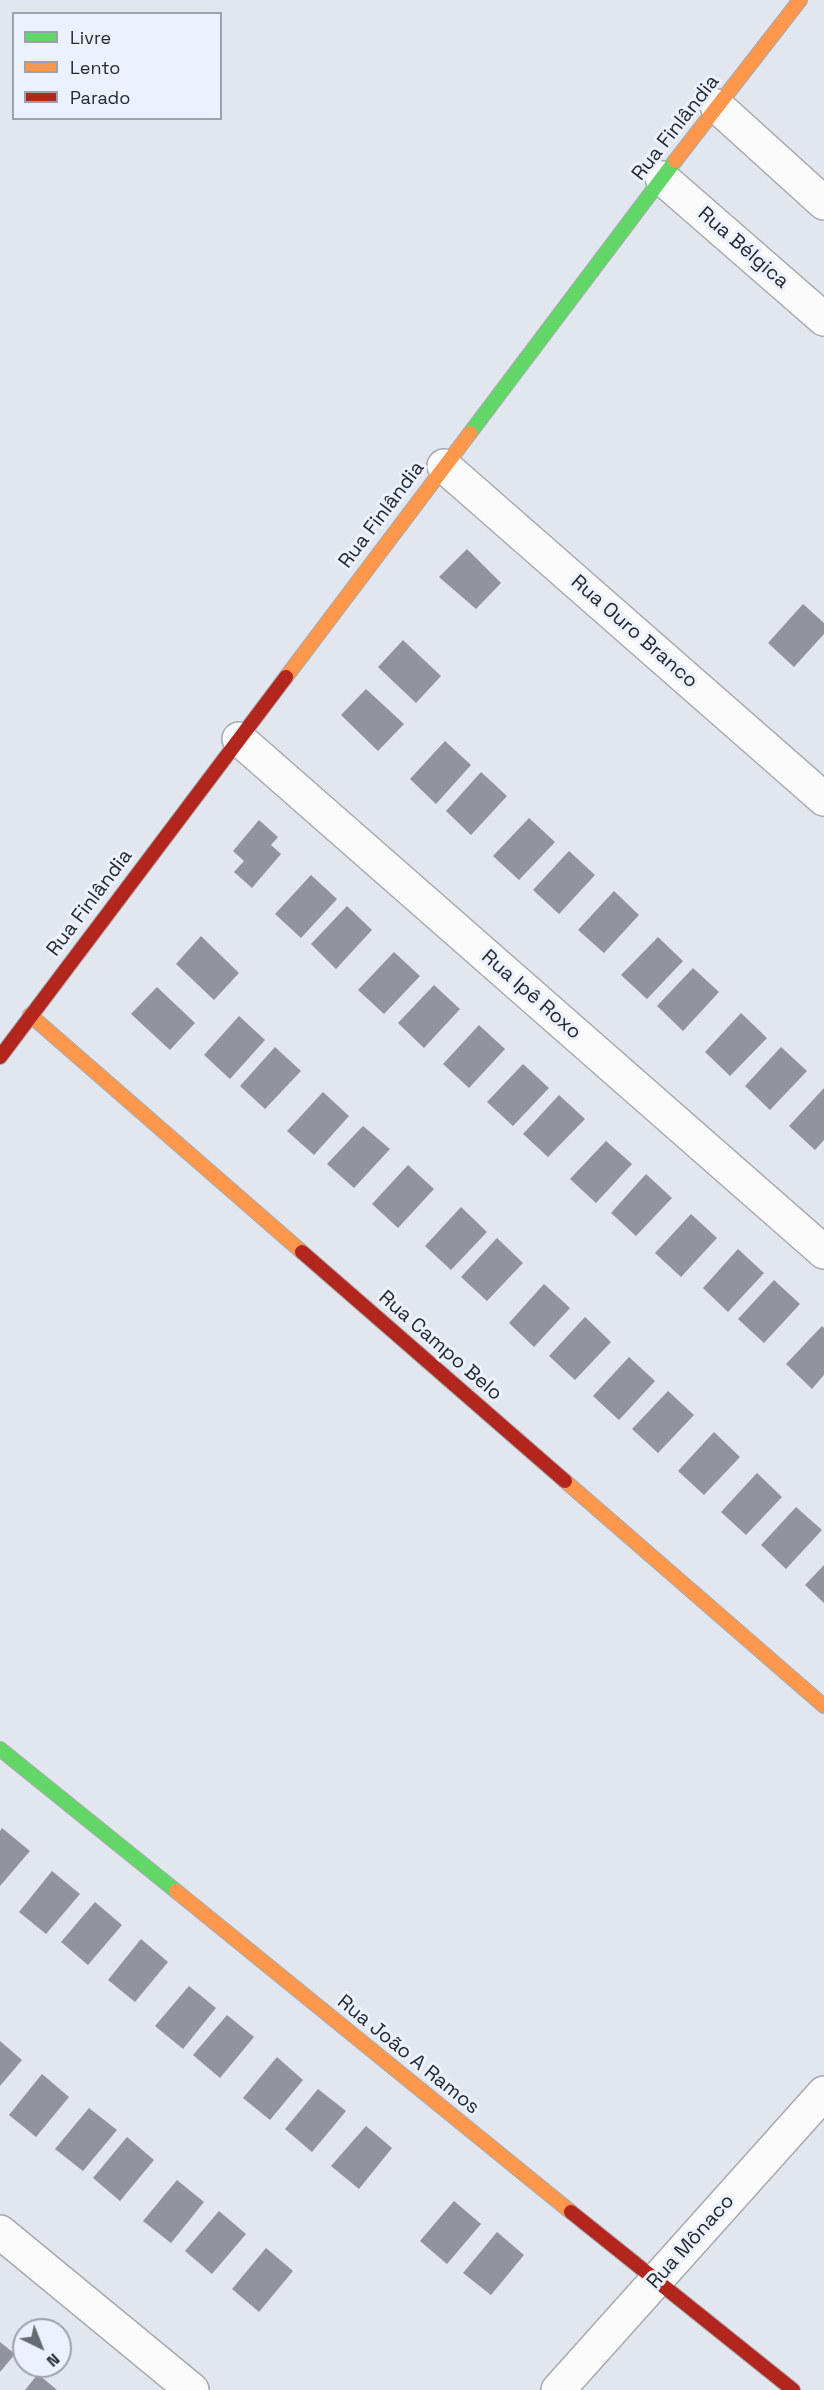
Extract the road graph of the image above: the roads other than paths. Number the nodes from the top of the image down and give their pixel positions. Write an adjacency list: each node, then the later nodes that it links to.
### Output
1 (800, 0): 2 (street, Rua Finlândia)
2 (717, 106): 3 (street, Rua Finlândia); 4 (street)
3 (662, 178): 5 (street, Rua Bélgica); 6 (street, Rua Finlândia)
4 (824, 203)
5 (824, 319)
6 (444, 466): 7 (street, Rua Finlândia); 8 (street, Rua Ouro Branco)
7 (239, 739): 9 (street, Rua Finlândia); 11 (street, Rua Ipê Roxo)
8 (824, 799)
9 (30, 1016): 10 (street, Rua Finlândia); 12 (street, Rua Campo Belo)
10 (0, 1057)
11 (824, 1252)
12 (824, 1706)
13 (0, 1749): 16 (street, Rua João A Ramos)
14 (824, 2093): 16 (street, Rua Mônaco)
15 (0, 2232): 17 (street)
16 (656, 2281): 18 (street, Rua Mônaco); 19 (street, Rua João A Ramos)
17 (192, 2390)
18 (558, 2390)
19 (793, 2390)

